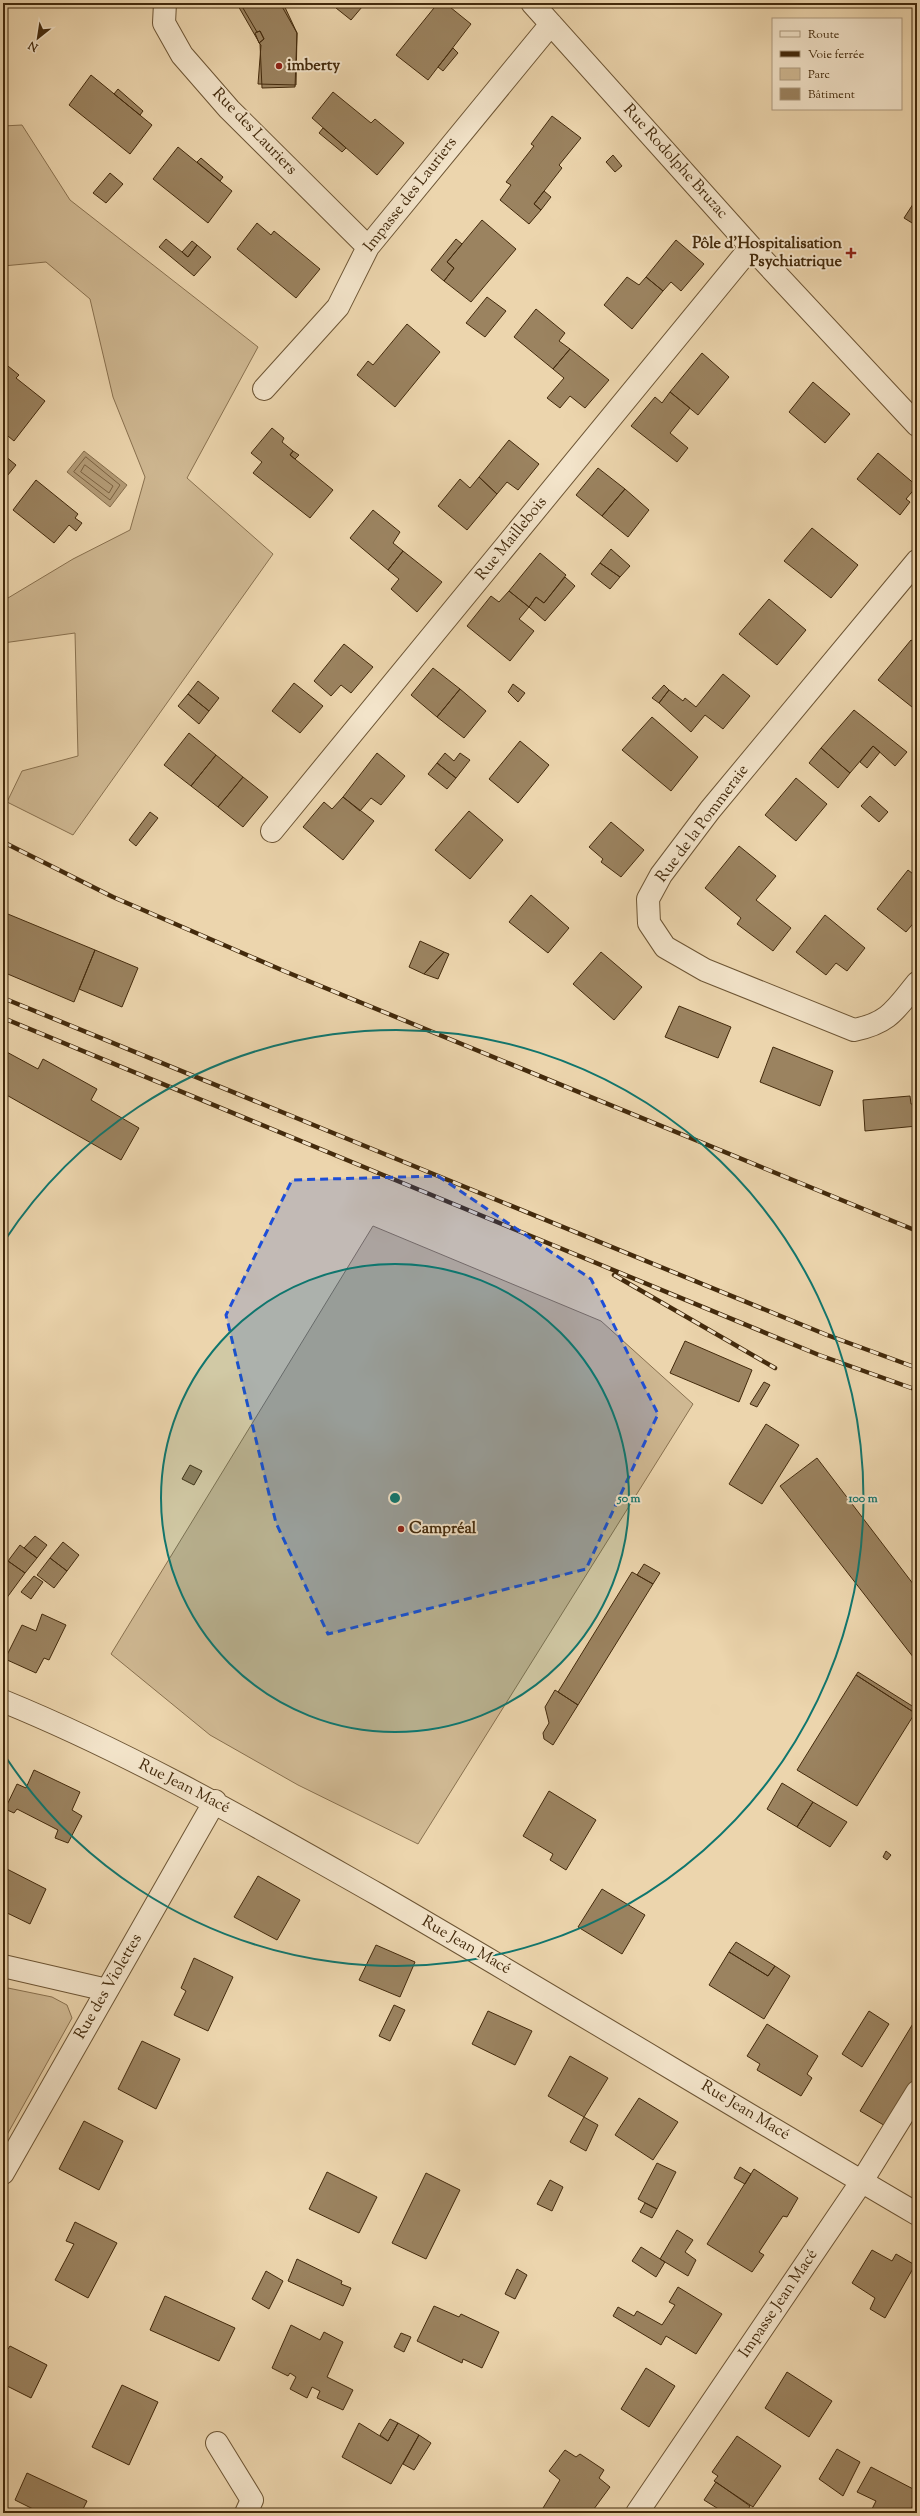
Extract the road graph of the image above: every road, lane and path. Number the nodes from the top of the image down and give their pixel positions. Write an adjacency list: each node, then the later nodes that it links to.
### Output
1 (165, 3): 4 (street, Rue des Lauriers)
2 (532, 3): 3 (street, Rue Rodolphe Bruzac)
3 (551, 24): 4 (street, Impasse des Lauriers); 5 (street, Rue Rodolphe Bruzac)
4 (368, 247): 6 (street, Impasse des Lauriers)
5 (751, 247): 7 (street, Rue Rodolphe Bruzac); 9 (street, Rue Maillebois)
6 (264, 390)
7 (917, 424)
8 (917, 561): 10 (street, Rue de la Pommeraie)
9 (272, 832)
10 (917, 983)
11 (3, 1701): 12 (street, Rue Jean Macé)
12 (215, 1802): 14 (street, Rue des Violettes); 17 (street, Rue Jean Macé)
13 (3, 1966): 14 (street)
14 (107, 1990): 16 (street, Rue des Violettes)
15 (917, 2092): 17 (street, Impasse Jean Macé)
16 (3, 2173)
17 (862, 2181): 18 (street, Rue Jean Macé); 21 (street, Impasse Jean Macé)
18 (917, 2214)
19 (217, 2443): 20 (street)
20 (246, 2513)
21 (637, 2513)

